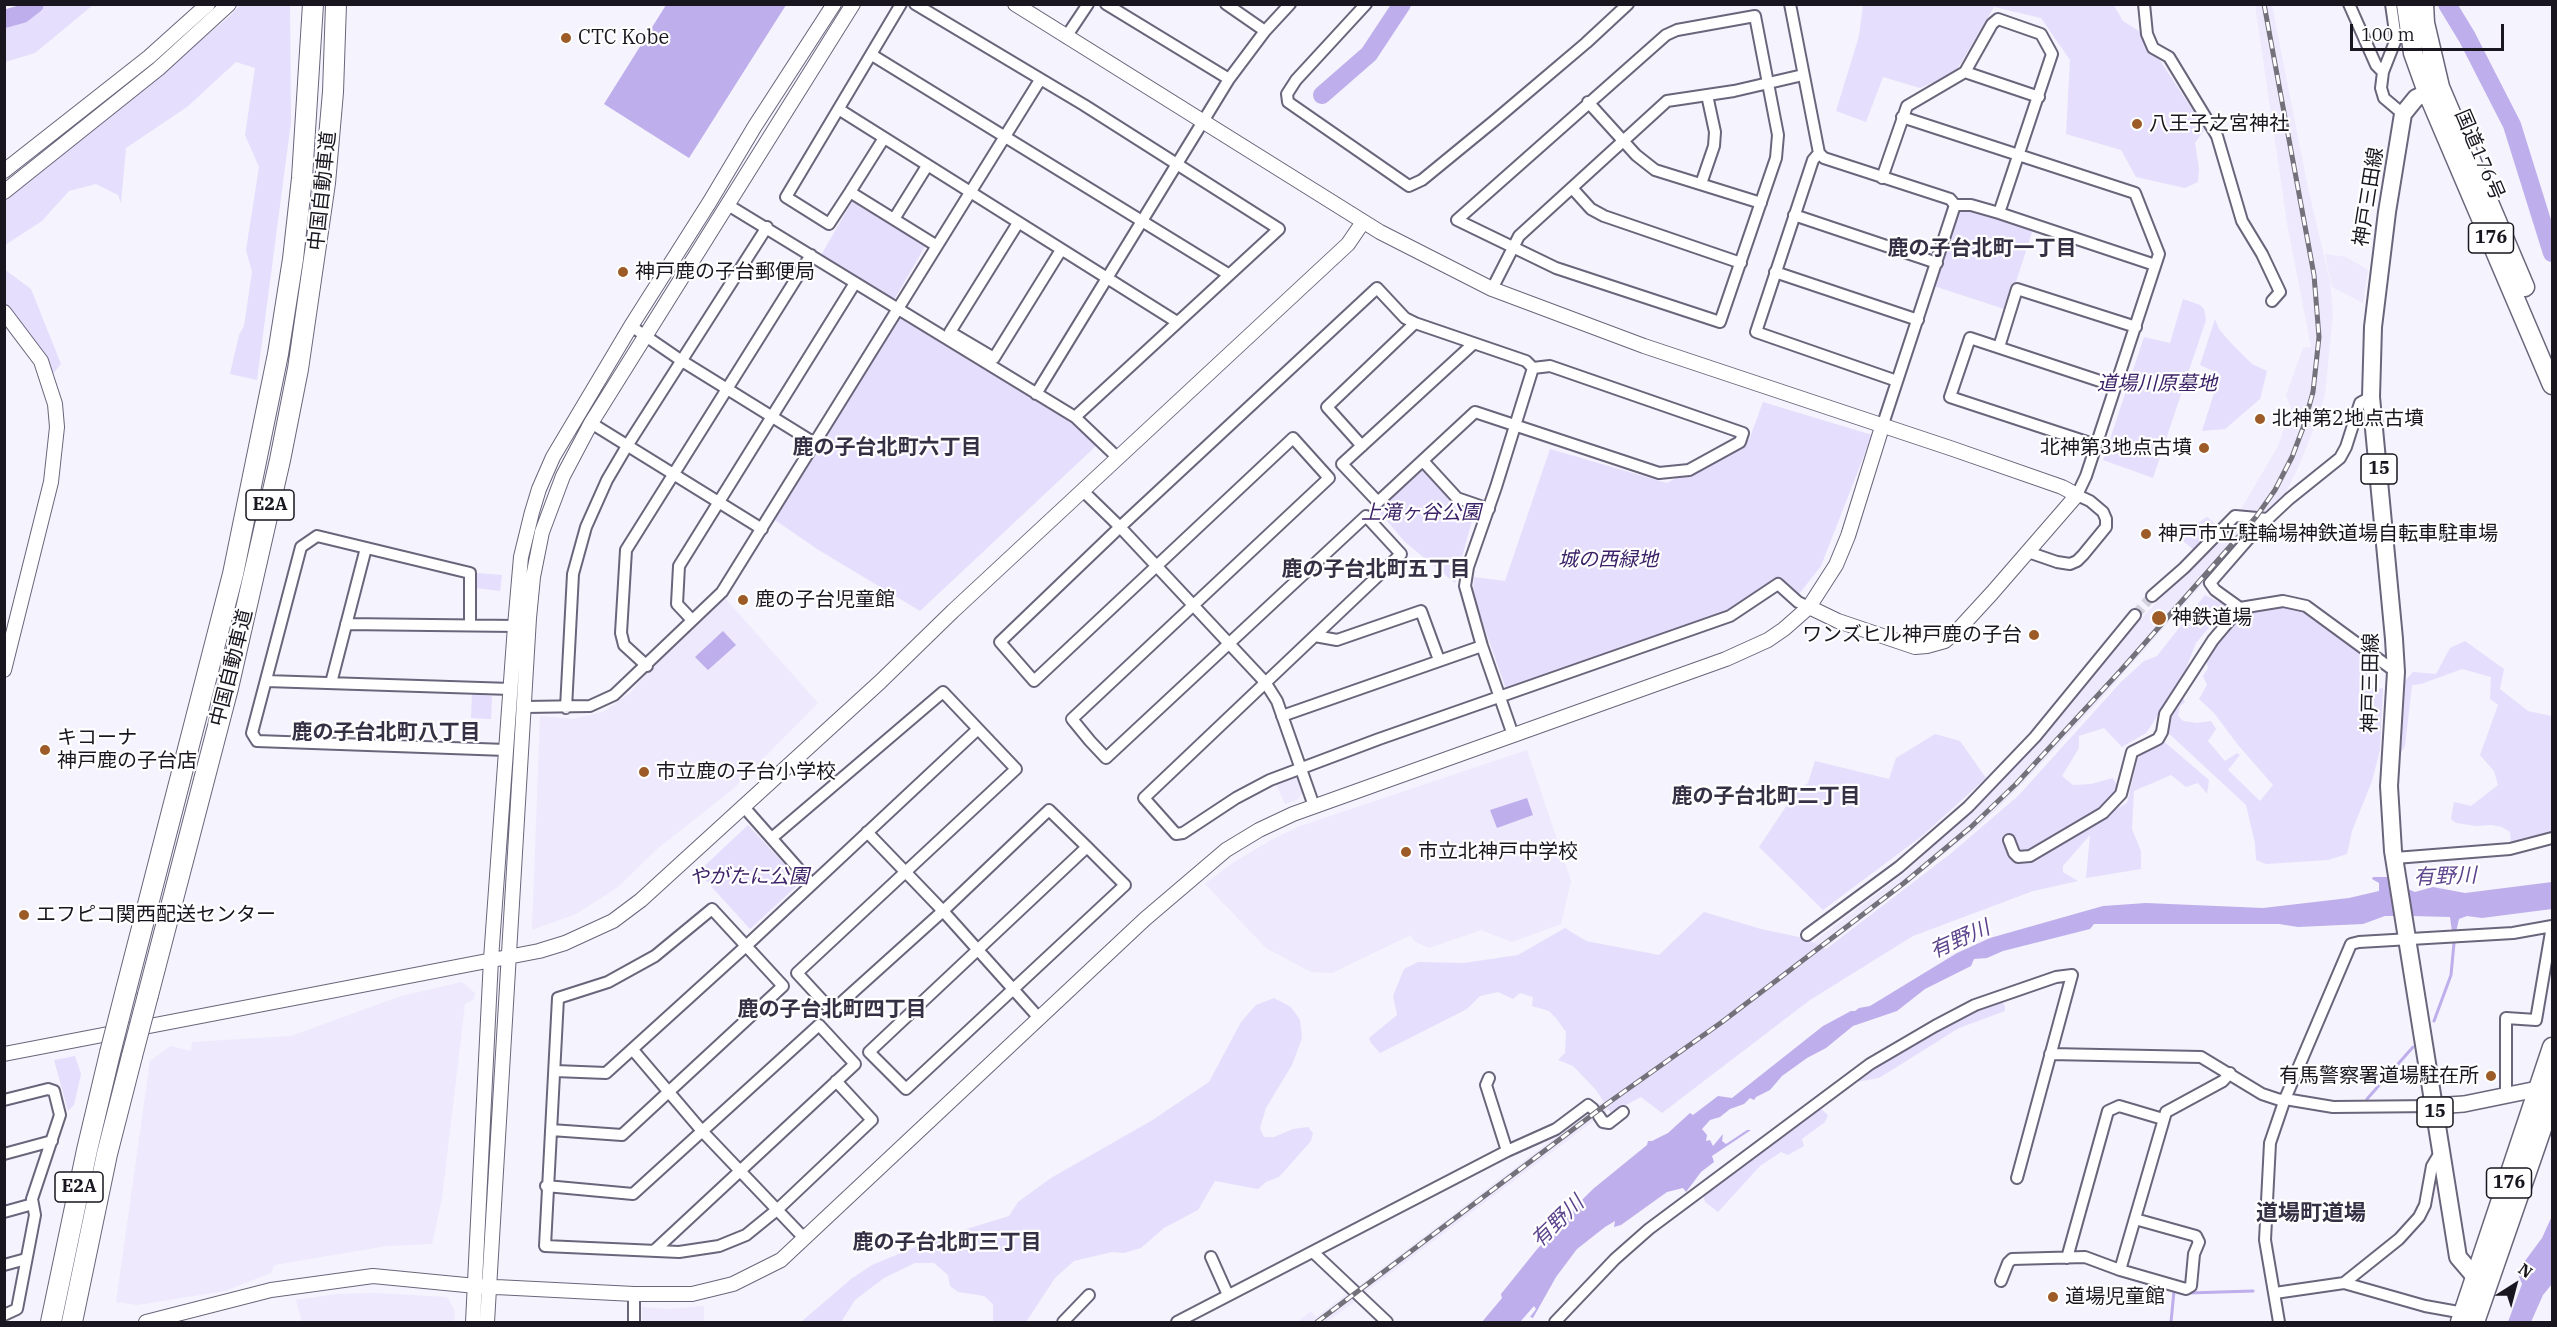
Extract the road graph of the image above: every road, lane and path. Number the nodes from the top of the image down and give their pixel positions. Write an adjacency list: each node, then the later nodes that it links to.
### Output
1 (208, 4): 46 (street)
2 (229, 4): 50 (street)
3 (314, 4): 212 (highway, 中国自動車道 / E2A, bridge)
4 (336, 4): 213 (highway, 中国自動車道 / E2A, bridge)
5 (834, 4): 81 (street)
6 (853, 4): 54 (street)
7 (901, 4): 24 (street)
8 (915, 4): 29 (street)
9 (1015, 4): 23 (street)
10 (1088, 4): 23 (street)
11 (1106, 4): 28 (street)
12 (1226, 4): 22 (street)
13 (1290, 4): 22 (street)
14 (1366, 4): 15 (street)
15 (1628, 4)
16 (1790, 4): 27 (street)
17 (2144, 4): 75 (street)
18 (2349, 4): 26 (street)
19 (2391, 4): 26 (street)
20 (2406, 4): 31 (highway, 国道176号 / 176)
21 (2424, 4): 31 (highway, 国道176号 / 176)
22 (1265, 31): 28 (street)
23 (1066, 37): 38 (street)
24 (872, 55): 35 (street); 39 (street)
25 (1965, 72): 33 (street); 33 (street); 37 (street)
26 (2383, 72): 36 (street)
27 (1803, 75): 30 (street); 42 (street)
28 (1229, 79): 38 (street)
29 (1040, 80): 39 (street); 44 (street)
30 (1768, 83): 32 (street); 34 (street); 53 (street)
31 (2434, 90): 36 (main road); 86 (highway, 国道176号 / 176); 90 (highway, 国道176号 / 176)
32 (1707, 95): 41 (street); 48 (street)
33 (2039, 97): 43 (street)
34 (1588, 102): 41 (street); 64 (street)
35 (840, 110): 40 (street); 51 (street)
36 (2403, 114): 94 (main road, 神戸三田線 / 15)
37 (1902, 117): 43 (street); 47 (street)
38 (1203, 123): 44 (street); 60 (street)
39 (1005, 136): 52 (street); 59 (street)
40 (884, 138): 45 (street); 51 (street)
41 (1624, 141): 48 (street); 49 (street)
42 (1819, 153): 47 (street); 57 (street)
43 (2018, 156): 56 (street); 69 (street)
44 (1176, 165): 59 (street); 71 (street)
45 (927, 166): 52 (street); 58 (street)
46 (4, 171)
47 (1882, 178): 55 (street)
48 (1701, 184): 53 (street)
49 (1572, 188): 64 (street); 67 (street)
50 (4, 192)
51 (850, 192): 58 (street)
52 (969, 193): 61 (street); 63 (street)
53 (1761, 203): 67 (street)
54 (729, 205): 62 (street); 83 (street)
55 (1955, 206): 56 (street); 68 (street)
56 (1999, 213): 69 (street)
57 (1794, 215): 68 (street); 70 (street)
58 (894, 219): 63 (street)
59 (1142, 221): 71 (street); 72 (street)
60 (1363, 222): 74 (street); 104 (street)
61 (1018, 223): 65 (street); 65 (street)
62 (766, 227): 66 (street); 87 (street)
63 (937, 246): 76 (street)
64 (1513, 248): 67 (street); 74 (street)
65 (1062, 250): 72 (street)
66 (811, 255): 73 (street); 92 (street)
67 (1741, 263)
68 (1937, 263): 78 (street)
69 (2155, 265): 82 (street)
70 (1775, 272): 78 (street); 89 (street)
71 (1228, 274): 79 (street)
72 (1107, 279): 79 (street); 93 (street)
73 (855, 283): 76 (street); 95 (street)
74 (1492, 289): 99 (street)
75 (2272, 301)
76 (898, 309): 93 (street); 100 (street)
77 (4, 312): 131 (street)
78 (1918, 320): 89 (street)
79 (1177, 322): 96 (street)
80 (1415, 323): 84 (street); 102 (street); 112 (street)
81 (631, 326): 83 (street); 125 (street)
82 (2136, 327): 85 (street); 91 (street)
83 (646, 337): 87 (street); 97 (street)
84 (1473, 344): 88 (street); 102 (street)
85 (1999, 347): 91 (street); 103 (street)
86 (2553, 353)
87 (682, 361): 92 (street); 101 (street)
88 (1533, 368): 98 (street); 98 (street)
89 (1898, 381): 99 (street)
90 (2553, 385)
91 (2115, 386): 103 (street)
92 (727, 389): 95 (street); 106 (street)
93 (1036, 394): 96 (street)
94 (2371, 397): 111 (street); 132 (main road, 神戸三田線 / 15)
95 (771, 417): 100 (street); 109 (street)
96 (1075, 417): 104 (street)
97 (591, 423): 101 (street); 138 (street)
98 (1516, 425): 105 (street); 110 (street)
99 (1882, 427): 108 (street); 119 (street)
100 (816, 444): 113 (street)
101 (627, 446): 106 (street); 139 (street)
102 (1362, 446): 105 (street)
103 (2096, 446): 108 (street)
104 (1118, 458): 107 (street)
105 (1423, 460): 110 (street)
106 (675, 474): 109 (street); 130 (street)
107 (1083, 491): 112 (street); 145 (street)
108 (2077, 495): 115 (street); 115 (street)
109 (717, 502): 113 (street); 122 (street)
110 (1489, 509): 128 (street)
111 (2268, 519): 117 (street); 120 (street)
112 (1120, 527): 116 (street); 116 (street)
113 (762, 529): 122 (street)
114 (366, 548): 123 (street); 124 (street); 133 (street)
115 (2028, 552): 119 (street)
116 (1156, 566): 118 (street); 118 (street)
117 (2152, 596)
118 (1192, 605): 127 (street); 127 (street)
119 (1809, 607): 137 (street); 142 (street)
120 (2240, 608): 132 (street); 150 (street)
121 (2135, 615): 156 (street)
122 (692, 620): 130 (street)
123 (346, 624): 124 (street); 135 (street)
124 (470, 625): 125 (street)
125 (515, 626): 136 (street)
126 (1315, 636): 127 (street); 129 (street); 134 (street)
127 (1227, 643): 134 (street)
128 (1482, 646): 129 (street); 137 (street)
129 (1438, 660): 140 (street)
130 (647, 666): 139 (street)
131 (4, 670)
132 (2396, 672): 152 (main road, 神戸三田線 / 15)
133 (266, 681): 135 (street); 143 (street)
134 (1265, 682): 140 (street); 144 (street)
135 (331, 683): 136 (street)
136 (511, 689): 143 (street)
137 (1501, 697): 142 (street); 144 (street)
138 (525, 707): 139 (street); 160 (street)
139 (566, 708)
140 (1282, 716): 144 (street)
141 (978, 729): 147 (street); 148 (street); 153 (street)
142 (1513, 735): 146 (street)
143 (506, 750): 161 (street)
144 (1302, 769): 146 (street)
145 (743, 806): 148 (street); 160 (street)
146 (1314, 806): 163 (street)
147 (867, 832): 153 (street); 154 (street)
148 (773, 837): 154 (street)
149 (2553, 838): 152 (street)
150 (2009, 840)
151 (1087, 847): 155 (street); 159 (street); 162 (street)
152 (2395, 858): 157 (main road, 神戸三田線 / 15)
153 (905, 872): 155 (street); 155 (street)
154 (811, 883): 158 (street)
155 (943, 911): 159 (street)
156 (1807, 934)
157 (2408, 939): 174 (street); 176 (street); 177 (main road, 神戸三田線 / 15)
158 (746, 946): 165 (street); 168 (street); 173 (street)
159 (977, 951): 162 (street); 162 (street)
160 (508, 956): 161 (street); 204 (street)
161 (491, 959): 166 (street); 204 (street)
162 (1013, 987): 163 (street)
163 (1039, 1018): 193 (street)
164 (2553, 1047): 172 (highway, 176)
165 (633, 1050): 168 (street); 173 (street)
166 (4, 1054)
167 (2050, 1054): 169 (street); 187 (street); 221 (street)
168 (555, 1071): 180 (street)
169 (2230, 1073): 176 (street); 179 (street)
170 (1489, 1078): 184 (street)
171 (836, 1082): 181 (street); 186 (street); 190 (street)
172 (2548, 1092): 174 (main road); 202 (highway, 176)
173 (669, 1093): 180 (street); 181 (street)
174 (2506, 1096): 177 (main road)
175 (5, 1099): 182 (street)
176 (2285, 1099): 177 (street); 205 (street)
177 (2434, 1106): 183 (main road, 神戸三田線 / 15)
178 (1623, 1112): 184 (street)
179 (2163, 1119): 192 (street); 196 (street)
180 (551, 1130): 188 (street)
181 (702, 1131): 186 (street); 188 (street)
182 (52, 1141): 185 (street); 189 (street)
183 (2441, 1150): 202 (main road, 神戸三田線 / 15); 203 (street)
184 (1508, 1151): 195 (street)
185 (4, 1154)
186 (739, 1171): 190 (street); 194 (street)
187 (2017, 1178)
188 (546, 1186): 194 (street)
189 (33, 1204): 191 (street); 197 (street)
190 (778, 1209): 193 (street); 194 (street)
191 (4, 1212)
192 (2135, 1219): 200 (street); 200 (street)
193 (804, 1238): 206 (street)
194 (655, 1250)
195 (1314, 1253): 208 (street); 220 (street)
196 (2067, 1258): 200 (street); 201 (street)
197 (26, 1259): 199 (street); 209 (street)
198 (1215, 1262): 208 (street)
199 (4, 1264)
200 (2120, 1270)
201 (2001, 1281)
202 (2482, 1281): 210 (highway, 176)
203 (2344, 1283): 205 (street); 210 (street)
204 (483, 1286): 206 (street); 211 (street); 215 (street); 216 (street)
205 (2275, 1293): 222 (street)
206 (634, 1294): 217 (street)
207 (1089, 1295): 218 (street)
208 (1228, 1295): 219 (street)
209 (4, 1315)
210 (2466, 1319)
211 (170, 1320): 214 (street)
212 (51, 1323)
213 (72, 1323)
214 (146, 1323)
215 (473, 1323)
216 (487, 1323)
217 (634, 1323)
218 (1064, 1323)
219 (1177, 1323)
220 (1387, 1323)
221 (1556, 1323)
222 (2279, 1323)

